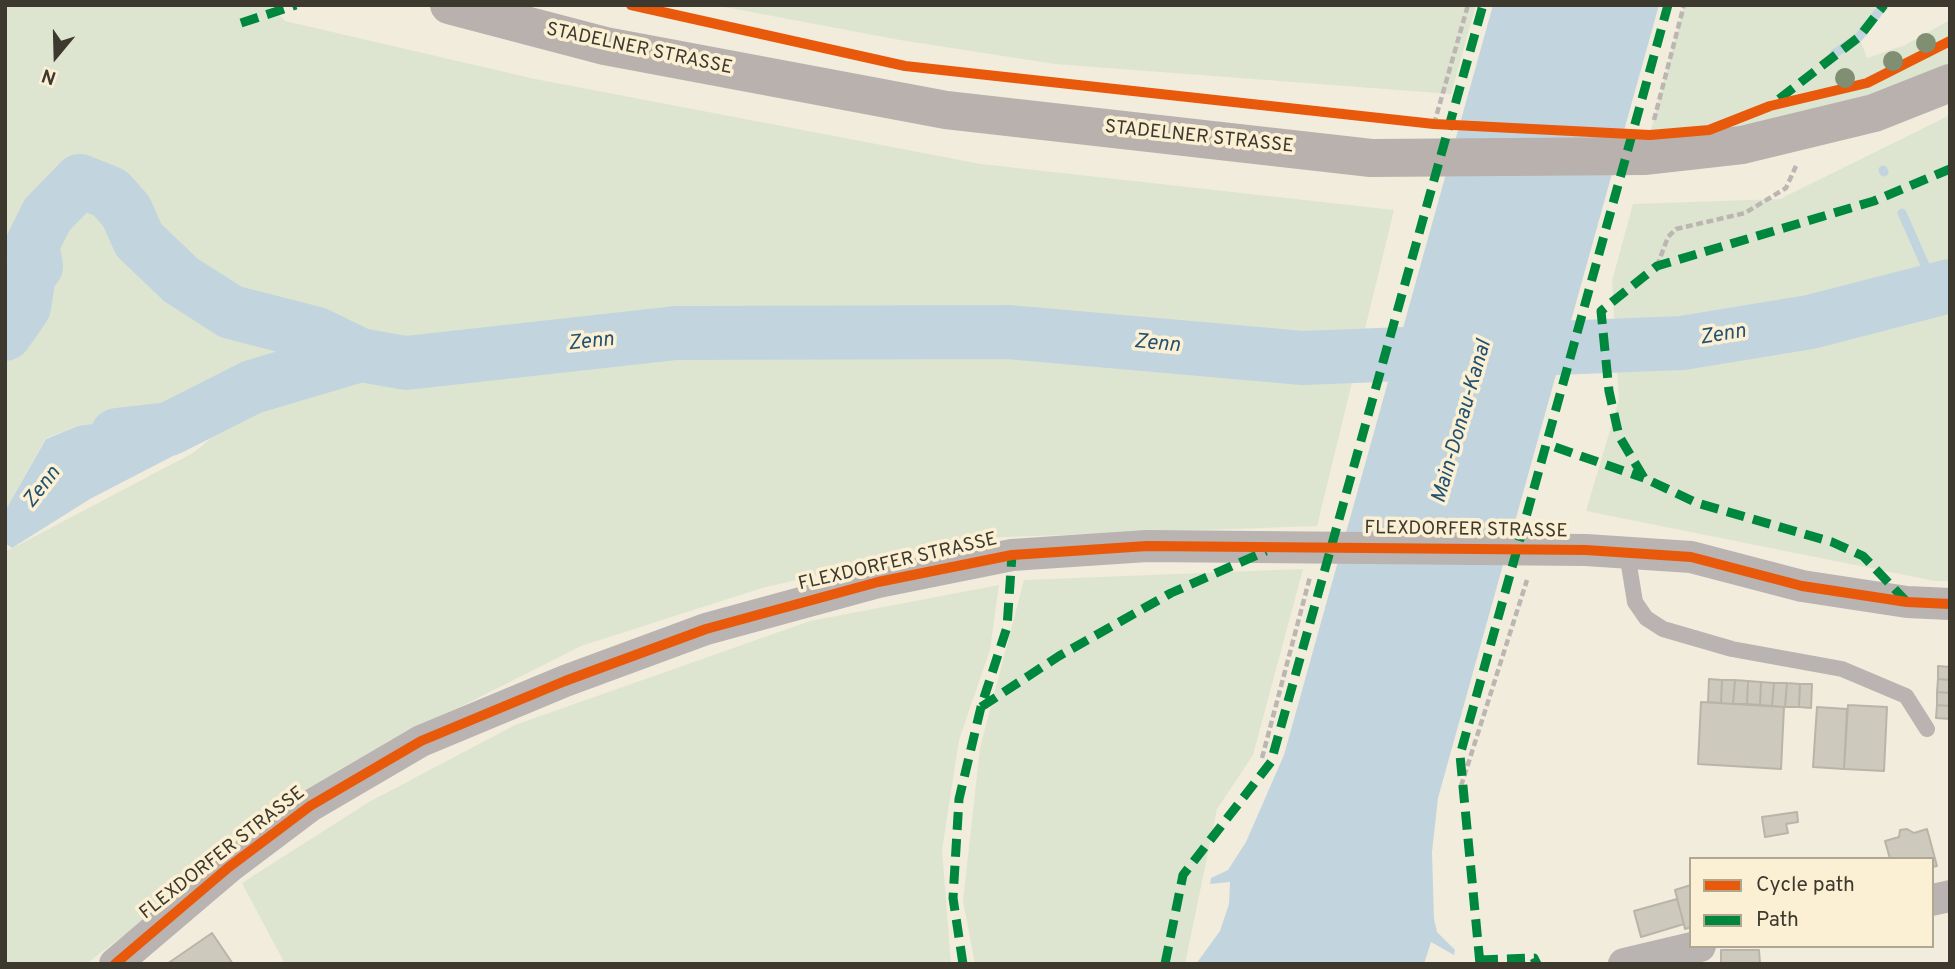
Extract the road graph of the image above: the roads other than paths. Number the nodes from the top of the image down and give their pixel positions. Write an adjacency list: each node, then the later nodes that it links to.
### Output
1 (449, 5): 2 (main road, STADELNER STRASSE)
2 (1950, 83)
3 (1627, 553): 4 (street, FLEXDORFER STRASSE); 5 (lane); 7 (street, FLEXDORFER STRASSE)
4 (1950, 604)
5 (1927, 729)
6 (1692, 948): 8 (street)
7 (115, 964)
8 (1624, 964)

